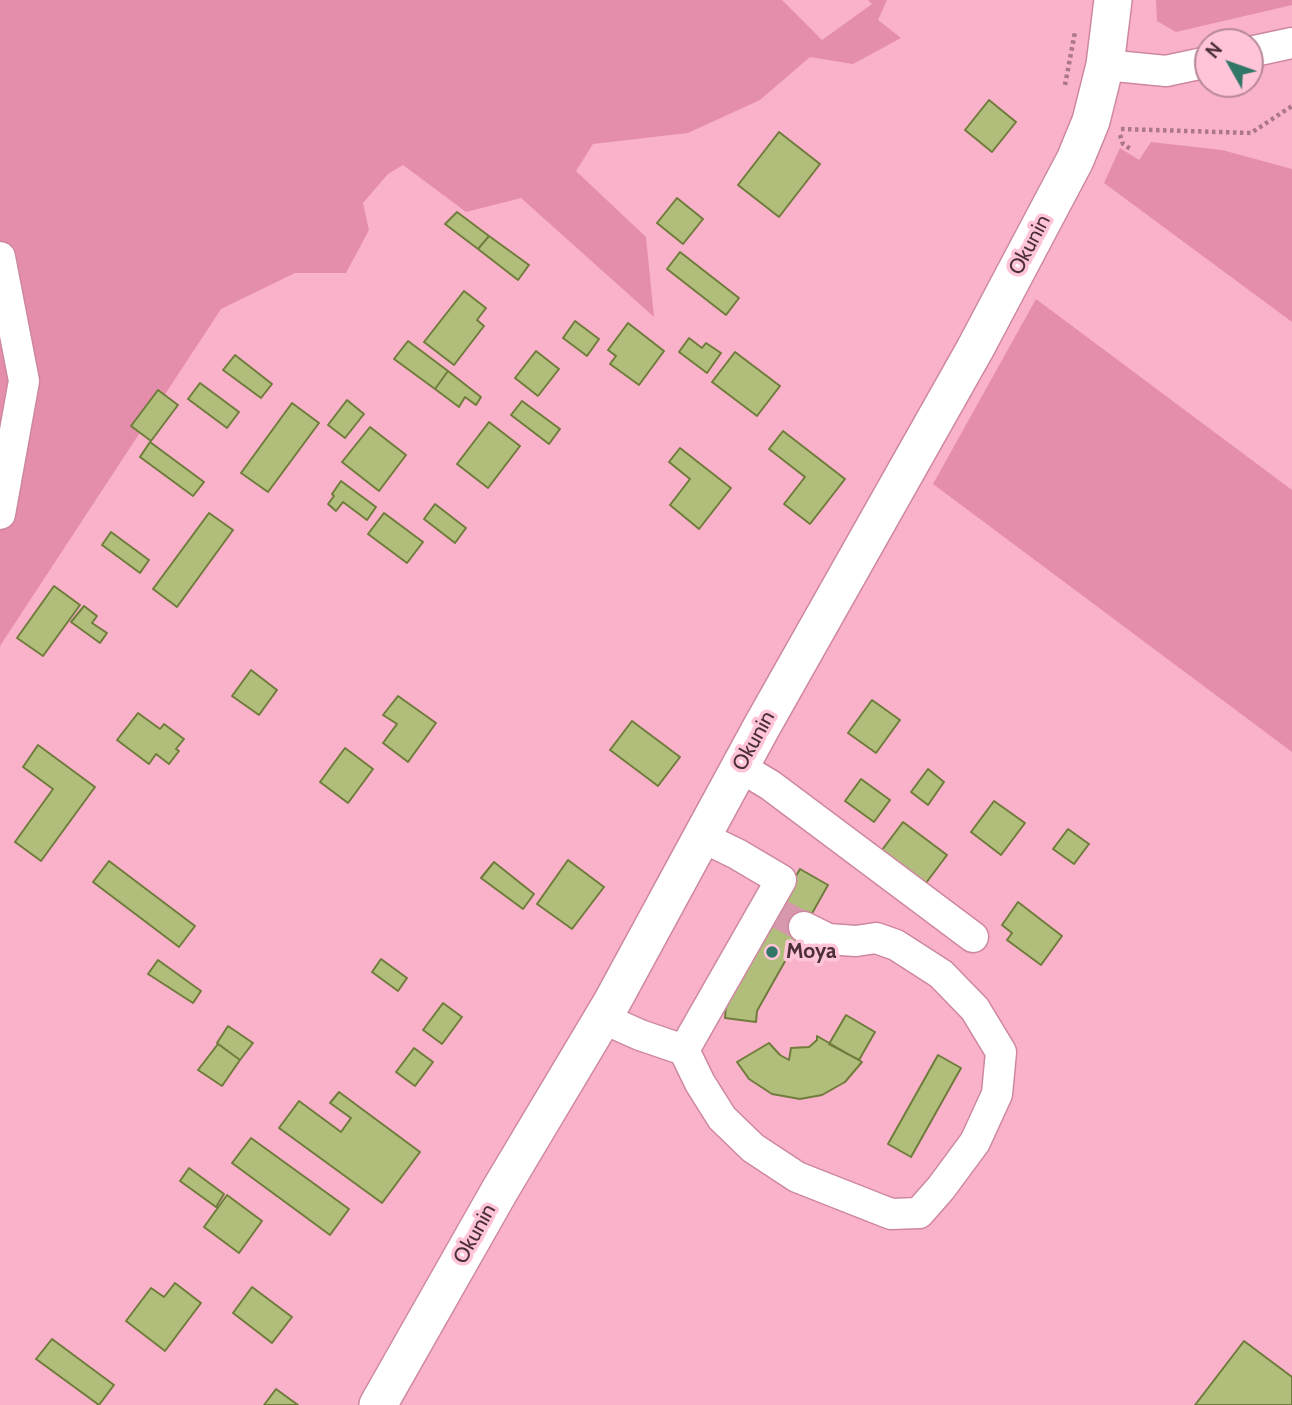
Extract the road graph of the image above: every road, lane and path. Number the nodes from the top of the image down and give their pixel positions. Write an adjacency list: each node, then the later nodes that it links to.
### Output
1 (1113, 0): 5 (main road, Okunin)
2 (1076, 26): 7 (path)
3 (1292, 43): 4 (street)
4 (1264, 49)
5 (1105, 65): 6 (street); 12 (main road, Okunin)
6 (1194, 65)
7 (1064, 90)
8 (1292, 106): 9 (path)
9 (1132, 150)
10 (0, 257): 11 (street)
11 (0, 514)
12 (740, 767): 13 (main road, Okunin); 15 (street)
13 (702, 837): 16 (main road, Okunin); 17 (street)
14 (804, 928): 17 (street)
15 (974, 937)
16 (602, 1018): 17 (street); 18 (main road, Okunin)
17 (684, 1050)
18 (378, 1405)

